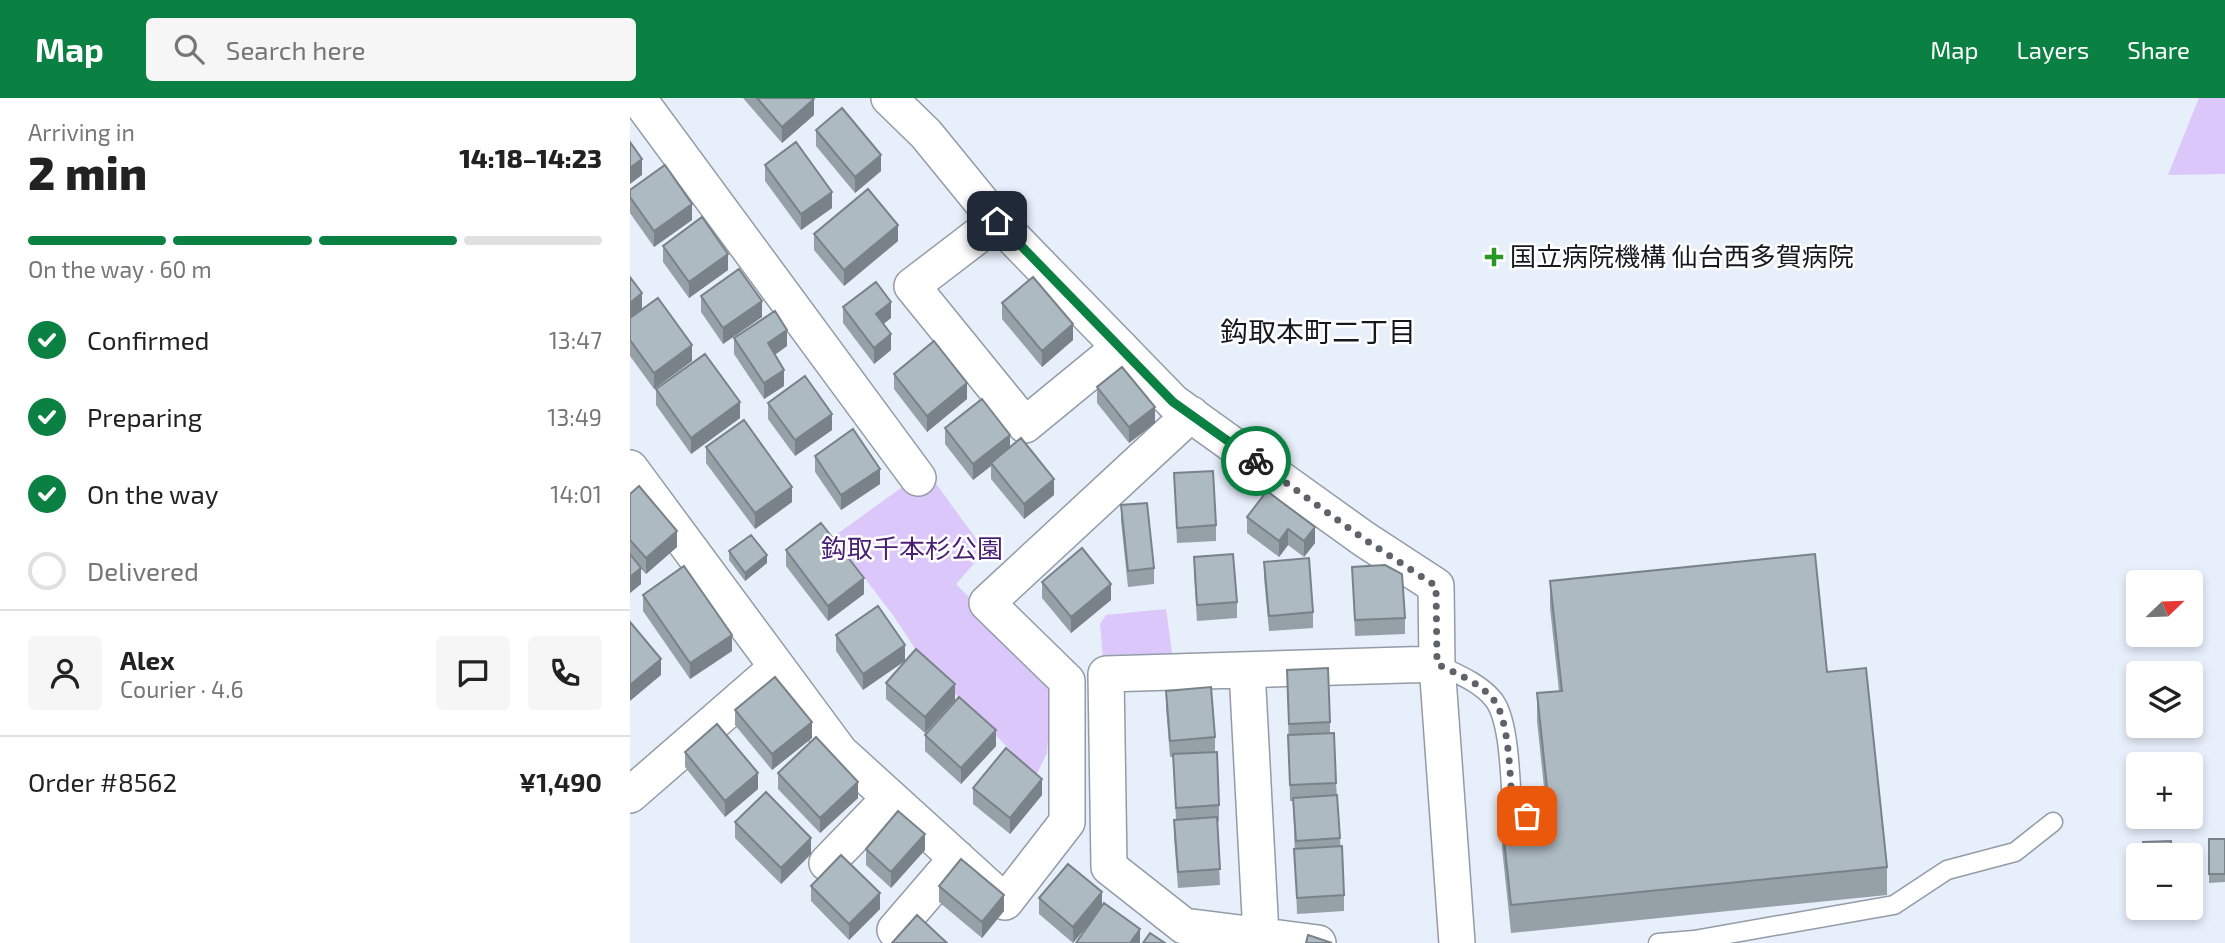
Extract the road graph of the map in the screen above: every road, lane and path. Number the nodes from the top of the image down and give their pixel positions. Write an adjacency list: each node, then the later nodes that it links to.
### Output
1 (638, 98): 7 (street)
2 (888, 98): 3 (street)
3 (997, 221): 4 (street); 4 (street)
4 (1120, 346): 5 (street)
5 (1191, 414): 8 (street); 15 (street)
6 (630, 468): 9 (street)
7 (918, 478)
8 (1437, 664): 10 (street); 13 (lane); 20 (street)
9 (776, 668): 11 (street); 12 (street)
10 (1247, 670): 18 (street); 18 (street)
11 (630, 795)
12 (890, 798): 15 (street); 16 (street)
13 (1541, 814)
14 (2053, 822): 21 (lane)
15 (957, 858): 17 (street)
16 (827, 863)
17 (895, 930)
18 (1261, 936): 19 (street)
19 (1318, 943)
20 (1457, 943)
21 (1658, 943)

